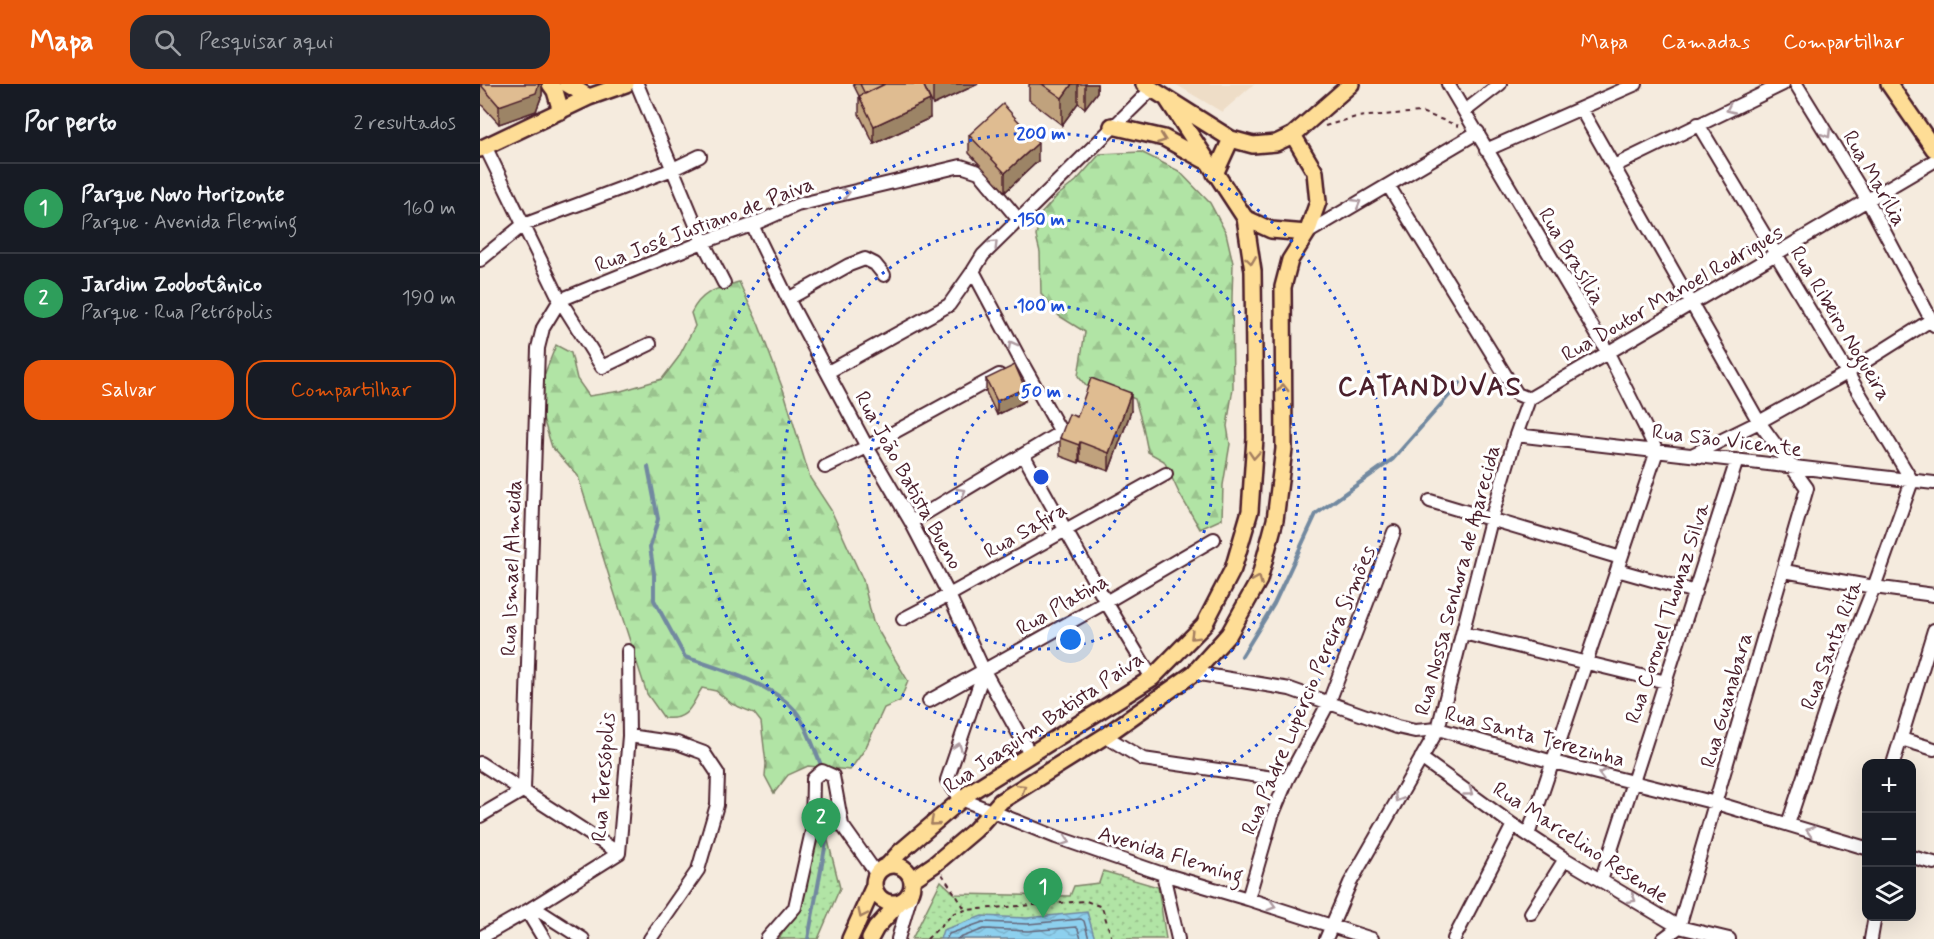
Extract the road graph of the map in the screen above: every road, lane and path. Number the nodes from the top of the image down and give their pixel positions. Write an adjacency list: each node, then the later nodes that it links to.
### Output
1 (550, 84): 16 (main road)
2 (567, 84): 13 (main road)
3 (627, 84): 13 (main road)
4 (637, 84): 31 (street)
5 (1351, 84): 22 (main road)
6 (1448, 84): 17 (street, Rua Brasília)
7 (1500, 84): 17 (street)
8 (1636, 84): 15 (street)
9 (1783, 84): 18 (street, one-way to 18)
10 (1796, 84): 33 (street, Rua Marília, one-way to 33)
11 (1889, 84): 25 (main road)
12 (1148, 86): 14 (main road); 19 (street)
13 (589, 97): 16 (main road)
14 (1167, 99): 23 (main road); 30 (main road, Rua Joaquim Batista Paiva)
15 (1581, 109): 26 (street); 29 (street)
16 (561, 111): 24 (main road)
17 (1465, 111): 21 (street, Rua Brasília)
18 (1698, 124): 29 (street); 40 (street, Rua Ribeiro Nogueira)
19 (1112, 126): 30 (main road, one-way to 30); 35 (street)
20 (1324, 126): 21 (path)
21 (1478, 132): 26 (street, Rua Brasília); 32 (street)
22 (1293, 135): 23 (main road); 38 (main road, Rua Joaquim Batista Paiva)
23 (1231, 139): 30 (main road)
24 (482, 148): 36 (street)
25 (1934, 149)
26 (1486, 150): 50 (street, Rua Brasília)
27 (700, 156): 31 (street)
28 (1934, 161): 33 (street, Rua Doutor Manoel Rodrigues)
29 (1614, 166): 47 (street)
30 (1212, 168): 34 (main road, Rua Joaquim Batista Paiva)
31 (673, 169): 36 (street); 39 (street)
32 (1388, 185): 38 (street, one-way to 32); 54 (street)
33 (1868, 201): 40 (street, Rua Doutor Manoel Rodrigues); 48 (street, Rua Marília)
34 (1245, 218): 38 (main road); 88 (main road, Rua Joaquim Batista Paiva, one-way to 88)
35 (1018, 219): 37 (street, Rua José Justiano de Paiva, one-way to 35); 42 (street, one-way to 35)
36 (523, 225): 41 (street); 46 (street)
37 (752, 225): 39 (street, Rua José Justiano de Paiva); 45 (street, Rua João Batista Bueno)
38 (1307, 233): 87 (main road, Rua Joaquim Batista Paiva, one-way to 38)
39 (703, 242): 44 (street); 46 (street, Rua José Justiano de Paiva)
40 (1776, 253): 47 (street, Rua Doutor Manoel Rodrigues); 53 (street, Rua Ribeiro Nogueira)
41 (480, 260)
42 (973, 271): 51 (street, one-way to 42); 52 (street)
43 (884, 275): 45 (street)
44 (724, 283)
45 (788, 299): 52 (street, Rua João Batista Bueno)
46 (560, 300): 49 (street); 104 (street, Rua Ismael Almeida)
47 (1691, 303): 50 (street, Rua Doutor Manoel Rodrigues); 55 (street)
48 (1933, 323): 53 (street)
49 (650, 344)
50 (1608, 353): 54 (street, Rua Doutor Manoel Rodrigues); 58 (street, Rua Brasília)
51 (1022, 363): 57 (street); 60 (street)
52 (828, 372): 57 (street, Rua João Batista Bueno)
53 (1847, 374): 55 (street); 65 (street, Rua Ribeiro Nogueira)
54 (1529, 399): 56 (street)
55 (1759, 422): 59 (street); 63 (street)
56 (1515, 435): 58 (street, Rua São Vicente); 68 (street, Rua Nossa Senhora de Aparecida)
57 (867, 447): 62 (street); 69 (street, Rua João Batista Bueno)
58 (1657, 451): 59 (street, Rua São Vicente); 73 (street)
59 (1691, 455): 61 (street, Rua São Vicente)
60 (1024, 456): 69 (street, one-way to 60); 70 (street)
61 (1737, 460): 63 (street, Rua São Vicente); 77 (street, Rua Coronel Thomaz Silva)
62 (825, 467)
63 (1791, 467): 65 (street, Rua São Vicente); 75 (street, Rua Guanabara)
64 (1166, 474): 70 (street, Rua Safira)
65 (1912, 481): 66 (street, Rua São Vicente); 76 (street, Rua Santa Rita)
66 (1934, 483)
67 (1430, 501): 68 (street)
68 (1491, 520): 73 (street); 83 (street, Rua Nossa Senhora de Aparecida)
69 (911, 522): 78 (street, Rua João Batista Bueno)
70 (1066, 529): 78 (street, Rua Safira); 80 (street)
71 (1394, 532): 91 (street, Rua Padre Lupercio Pereira Simões)
72 (1214, 539): 80 (street, Rua Platina)
73 (1621, 558): 74 (street)
74 (1617, 570): 77 (street); 85 (street)
75 (1784, 571): 76 (street); 106 (street, Rua Guanabara)
76 (1875, 587): 79 (street); 109 (street, Rua Santa Rita)
77 (1695, 592): 89 (street, Rua Coronel Thomaz Silva)
78 (950, 595): 81 (street, Rua Safira); 86 (street, Rua João Batista Bueno)
79 (1934, 595)
80 (1106, 602): 86 (street, Rua Platina); 88 (street)
81 (903, 619)
82 (1934, 630): 95 (street)
83 (1463, 633): 85 (street); 92 (street, Rua Nossa Senhora de Aparecida)
84 (628, 651): 93 (street, Rua Teresópolis)
85 (1586, 662): 89 (street); 100 (street)
86 (984, 671): 90 (street, Rua Platina); 97 (street, Rua João Batista Bueno); 105 (street, one-way to 86)
87 (1194, 673): 91 (street, Rua Santa Terezinha); 94 (main road, Rua Joaquim Batista Paiva)
88 (1152, 678): 97 (main road, Rua Joaquim Batista Paiva)
89 (1665, 682): 103 (street, Rua Coronel Thomaz Silva)
90 (929, 701)
91 (1329, 702): 92 (street, Rua Santa Terezinha); 102 (street, Rua Padre Lupercio Pereira Simões)
92 (1438, 729): 98 (street, Rua Nossa Senhora de Aparecida); 100 (street, Rua Santa Terezinha)
93 (629, 736): 113 (street, Rua Teresópolis); 133 (street)
94 (1104, 736): 102 (street); 107 (main road, Rua Joaquim Batista Paiva, one-way to 94)
95 (1901, 739): 96 (street); 99 (street)
96 (1934, 748)
97 (1030, 754): 105 (main road, Rua Joaquim Batista Paiva)
98 (1421, 758): 110 (street, Rua Marcelino Resende, one-way to 110); 128 (street, Rua Nossa Senhora de Aparecida, one-way to 128)
99 (1895, 759)
100 (1553, 762): 103 (street, Rua Santa Terezinha, one-way to 100); 111 (street)
101 (480, 763): 104 (street)
102 (1287, 780): 122 (street, Rua Padre Lupercio Pereira Simões)
103 (1633, 782): 106 (street, Rua Santa Terezinha); 120 (street, Rua Coronel Thomaz Silva)
104 (524, 790): 108 (street); 113 (street)
105 (960, 799): 107 (street, Avenida Fleming); 119 (main road, Rua Joaquim Batista Paiva, one-way to 119)
106 (1716, 804): 109 (street, Rua Santa Terezinha); 129 (street, Rua Guanabara)
107 (992, 813): 117 (main road, Rua Joaquim Batista Paiva); 118 (street, Avenida Fleming, one-way to 118)
108 (480, 816)
109 (1788, 824): 112 (street, Rua Santa Terezinha, one-way to 109)
110 (1513, 825): 111 (street, Rua Marcelino Resende); 143 (street)
111 (1528, 835): 115 (street, Rua Marcelino Resende)
112 (1862, 847)
113 (619, 853): 124 (street, Rua Teresópolis)
114 (1916, 858): 116 (street)
115 (1564, 859): 120 (street, Rua Marcelino Resende); 126 (street)
116 (1934, 863)
117 (935, 864): 121 (main road, Rua Joaquim Batista Paiva); 125 (path)
118 (1163, 874): 122 (street, Avenida Fleming); 140 (street)
119 (880, 875): 121 (main road); 123 (main road); 134 (street); 135 (main road, Rua Joaquim Batista Paiva, one-way to 135)
120 (1601, 881): 129 (street, Rua Marcelino Resende, one-way to 129)
121 (912, 886): 123 (main road, Rua Joaquim Batista Paiva); 137 (street)
122 (1248, 899): 128 (street, Avenida Fleming, one-way to 128)
123 (898, 904): 136 (main road, Rua Joaquim Batista Paiva)
124 (530, 909): 130 (street, Rua Teresópolis); 131 (street); 132 (street)
125 (966, 910): 138 (path); 139 (path)
126 (1531, 913)
127 (1874, 921): 146 (street)
128 (1331, 925): 141 (street, Rua Nossa Senhora de Aparecida); 142 (street, Avenida Fleming)
129 (1679, 927): 144 (street); 145 (street, Rua Marcelino Resende)
130 (480, 938)
131 (544, 939)
132 (583, 939)
133 (650, 939)
134 (767, 939)
135 (850, 939)
136 (870, 939)
137 (898, 939)
138 (927, 939)
139 (1112, 939)
140 (1178, 939)
141 (1326, 939)
142 (1372, 939)
143 (1454, 939)
144 (1663, 939)
145 (1729, 939)
146 (1871, 939)

